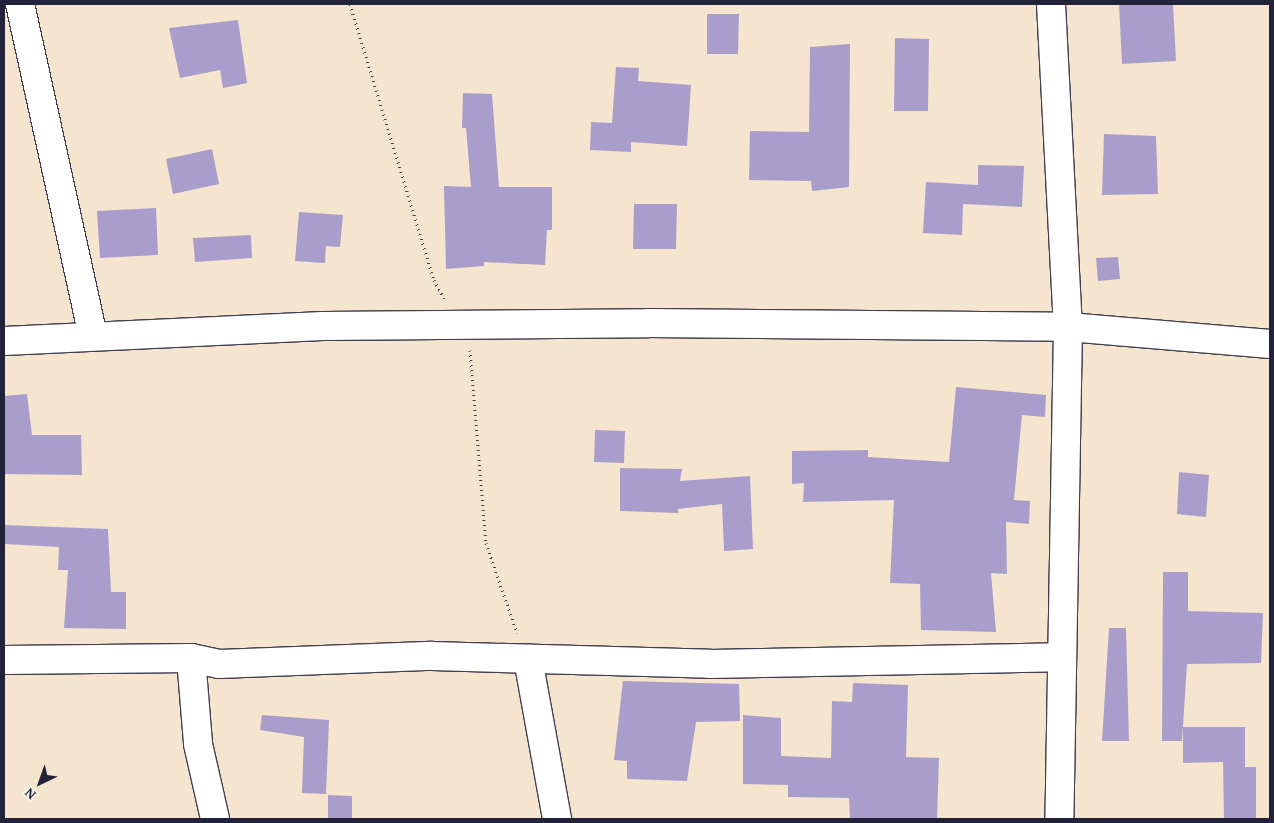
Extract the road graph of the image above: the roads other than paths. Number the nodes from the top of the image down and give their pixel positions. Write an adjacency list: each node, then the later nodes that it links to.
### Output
1 (20, 4): 4 (street)
2 (1051, 4): 3 (street)
3 (1068, 327): 4 (street); 6 (street); 7 (street)
4 (93, 335): 5 (street)
5 (4, 341)
6 (1270, 344)
7 (1059, 657): 9 (street); 13 (street)
8 (191, 658): 9 (street); 10 (street); 11 (street)
9 (528, 659): 12 (street)
10 (4, 660)
11 (215, 819)
12 (557, 819)
13 (1059, 819)

